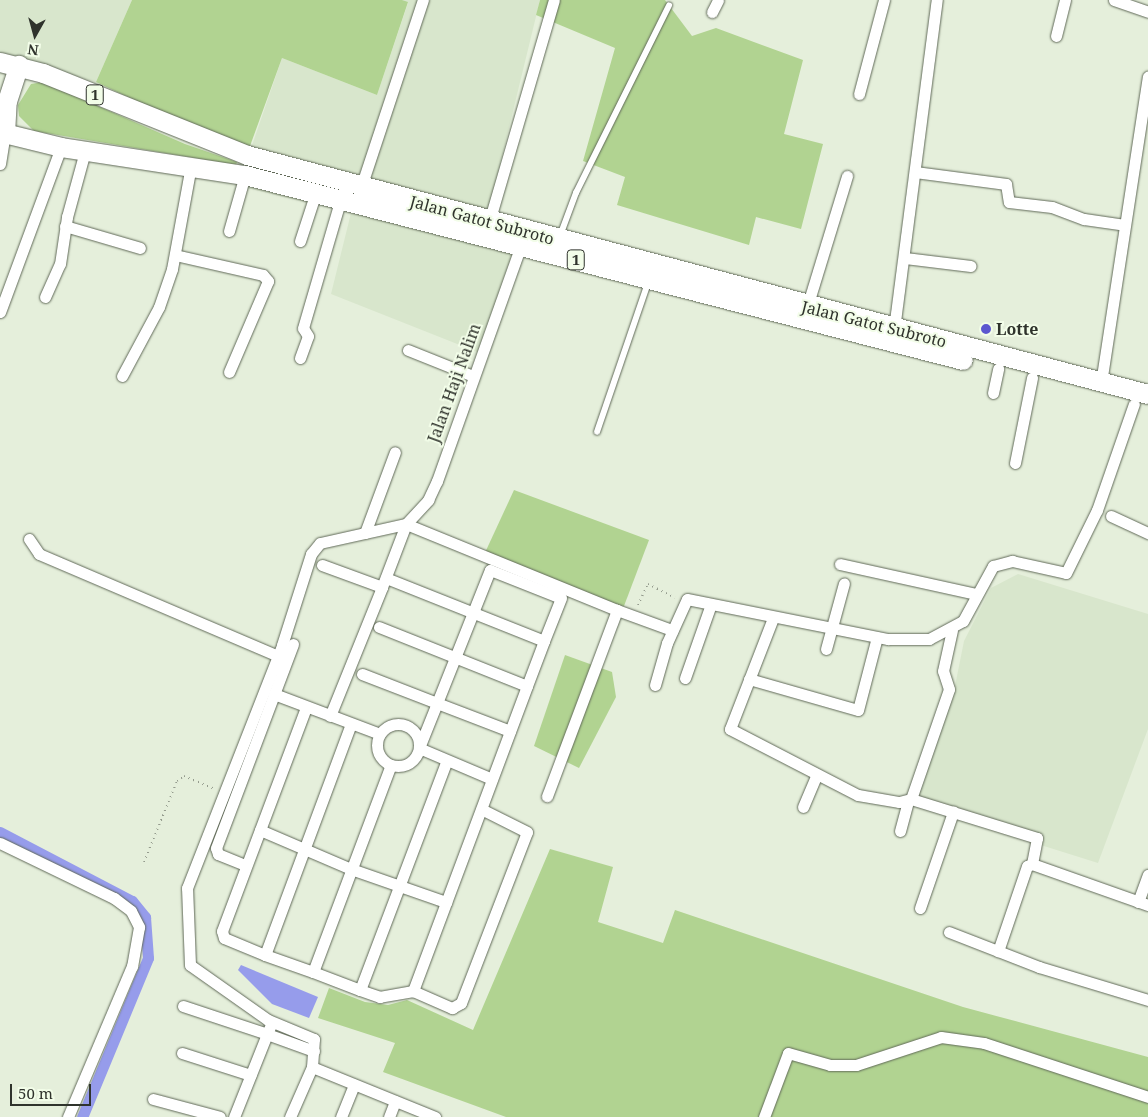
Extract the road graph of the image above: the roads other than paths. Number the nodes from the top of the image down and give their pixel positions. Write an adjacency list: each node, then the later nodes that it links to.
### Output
1 (423, 0): 23 (street)
2 (554, 0): 26 (street)
3 (718, 0): 9 (street)
4 (884, 0): 14 (street)
5 (937, 0): 20 (street)
6 (1065, 0): 11 (street)
7 (1114, 0): 10 (street)
8 (669, 6): 30 (lane)
9 (712, 12)
10 (1148, 12)
11 (1056, 36)
12 (9, 64): 15 (highway); 23 (highway, Jalan Gatot Subroto / 1)
13 (1148, 78): 27 (street)
14 (859, 94)
15 (2, 133): 16 (highway, Jalan Gatot Subroto / 1); 18 (street)
16 (61, 148): 17 (highway, Jalan Gatot Subroto / 1); 40 (street)
17 (85, 151): 19 (highway, Jalan Gatot Subroto / 1); 28 (street)
18 (0, 164)
19 (191, 165): 21 (highway, Jalan Gatot Subroto / 1); 34 (street)
20 (915, 172): 27 (street); 35 (street)
21 (245, 175): 24 (highway, Jalan Gatot Subroto / 1); 29 (street)
22 (847, 176): 39 (street)
23 (361, 188): 26 (highway, Jalan Gatot Subroto / 1)
24 (316, 192): 25 (highway, Jalan Gatot Subroto / 1); 31 (street)
25 (341, 198): 32 (highway, Jalan Gatot Subroto / 1); 43 (street)
26 (489, 222): 30 (highway, Jalan Gatot Subroto / 1)
27 (1125, 224): 49 (street)
28 (65, 226): 33 (street); 38 (street)
29 (229, 231)
30 (558, 240): 39 (highway, Jalan Gatot Subroto / 1)
31 (300, 241)
32 (521, 245): 37 (highway, Jalan Gatot Subroto / 1); 47 (street, Jalan Haji Nalim)
33 (140, 248)
34 (175, 255): 45 (street); 46 (street)
35 (905, 258): 36 (street); 41 (street)
36 (971, 266)
37 (649, 280): 44 (highway, Jalan Gatot Subroto / 1); 52 (lane)
38 (45, 297)
39 (807, 307): 41 (highway, Jalan Gatot Subroto / 1)
40 (0, 312)
41 (894, 329): 49 (highway, Jalan Gatot Subroto / 1)
42 (408, 350): 47 (street)
43 (300, 358)
44 (998, 369): 48 (highway, Jalan Gatot Subroto / 1); 50 (street)
45 (229, 372)
46 (122, 376)
47 (473, 376): 56 (street, Jalan Haji Nalim)
48 (1032, 378): 51 (highway, Jalan Gatot Subroto / 1); 54 (street)
49 (1102, 382): 51 (highway, Jalan Gatot Subroto / 1)
50 (993, 394)
51 (1143, 402): 64 (street)
52 (597, 432)
53 (395, 452): 57 (street)
54 (1015, 463)
55 (1111, 516): 58 (street)
56 (406, 524): 57 (street); 62 (street, Jalan Haji Nalim); 66 (street)
57 (364, 533): 77 (street)
58 (1148, 533)
59 (29, 538): 77 (street)
60 (840, 564): 64 (street)
61 (322, 565): 62 (street)
62 (384, 582): 67 (street); 87 (street, Jalan Haji Nalim)
63 (844, 583): 69 (street)
64 (976, 594): 72 (street)
65 (711, 604): 68 (street); 71 (street); 80 (street)
66 (618, 610): 71 (street); 96 (street)
67 (472, 613): 74 (street); 74 (street); 78 (street)
68 (773, 618): 69 (street); 81 (street)
69 (832, 626): 73 (street); 76 (street)
70 (379, 627): 78 (street)
71 (672, 630): 82 (street)
72 (952, 630): 73 (street); 97 (street)
73 (877, 637): 81 (street)
74 (544, 641): 83 (street)
75 (293, 644): 84 (street)
76 (826, 649)
77 (278, 656): 121 (street)
78 (455, 657): 83 (street); 85 (street)
79 (362, 674): 85 (street)
80 (685, 678)
81 (749, 679): 94 (street)
82 (655, 685)
83 (527, 686): 89 (street)
84 (274, 694): 86 (street); 106 (street)
85 (437, 703): 89 (street); 91 (street)
86 (306, 707): 87 (street); 101 (street)
87 (330, 716): 88 (street)
88 (351, 724): 90 (street); 104 (street)
89 (510, 731): 95 (street)
90 (380, 734): 91 (street); 93 (street)
91 (419, 748): 92 (street); 93 (street)
92 (446, 763): 95 (street); 109 (street)
93 (391, 765): 107 (street)
94 (816, 776): 97 (street); 98 (street)
95 (492, 779): 99 (street)
96 (547, 796)
97 (909, 800): 100 (street); 102 (street)
98 (803, 807)
99 (481, 809): 110 (street); 118 (street)
100 (952, 812): 105 (street); 112 (street)
101 (260, 830): 104 (street); 106 (street)
102 (900, 831)
103 (0, 842): 131 (street)
104 (305, 851): 107 (street); 115 (street)
105 (1032, 864): 111 (street); 114 (street)
106 (245, 865): 115 (street)
107 (351, 869): 109 (street); 116 (street)
108 (1148, 875): 111 (street)
109 (398, 884): 110 (street); 117 (street)
110 (446, 902): 118 (street)
111 (1143, 904)
112 (920, 908)
113 (949, 932): 114 (street)
114 (998, 951): 119 (street)
115 (265, 955): 116 (street)
116 (313, 972): 117 (street)
117 (360, 990): 118 (street)
118 (413, 991)
119 (1148, 1000)
120 (183, 1006): 122 (street)
121 (273, 1022): 122 (street); 123 (street)
122 (267, 1034): 123 (street); 126 (street)
123 (314, 1051): 125 (street)
124 (182, 1053): 126 (street)
125 (312, 1067): 127 (street); 134 (street)
126 (252, 1075): 133 (street)
127 (354, 1084): 130 (street); 135 (street)
128 (1148, 1097): 138 (street)
129 (152, 1099): 132 (street)
130 (395, 1101): 136 (street); 137 (street)
131 (68, 1117)
132 (220, 1117)
133 (234, 1117)
134 (290, 1117)
135 (341, 1117)
136 (389, 1117)
137 (434, 1117)
138 (764, 1117)

